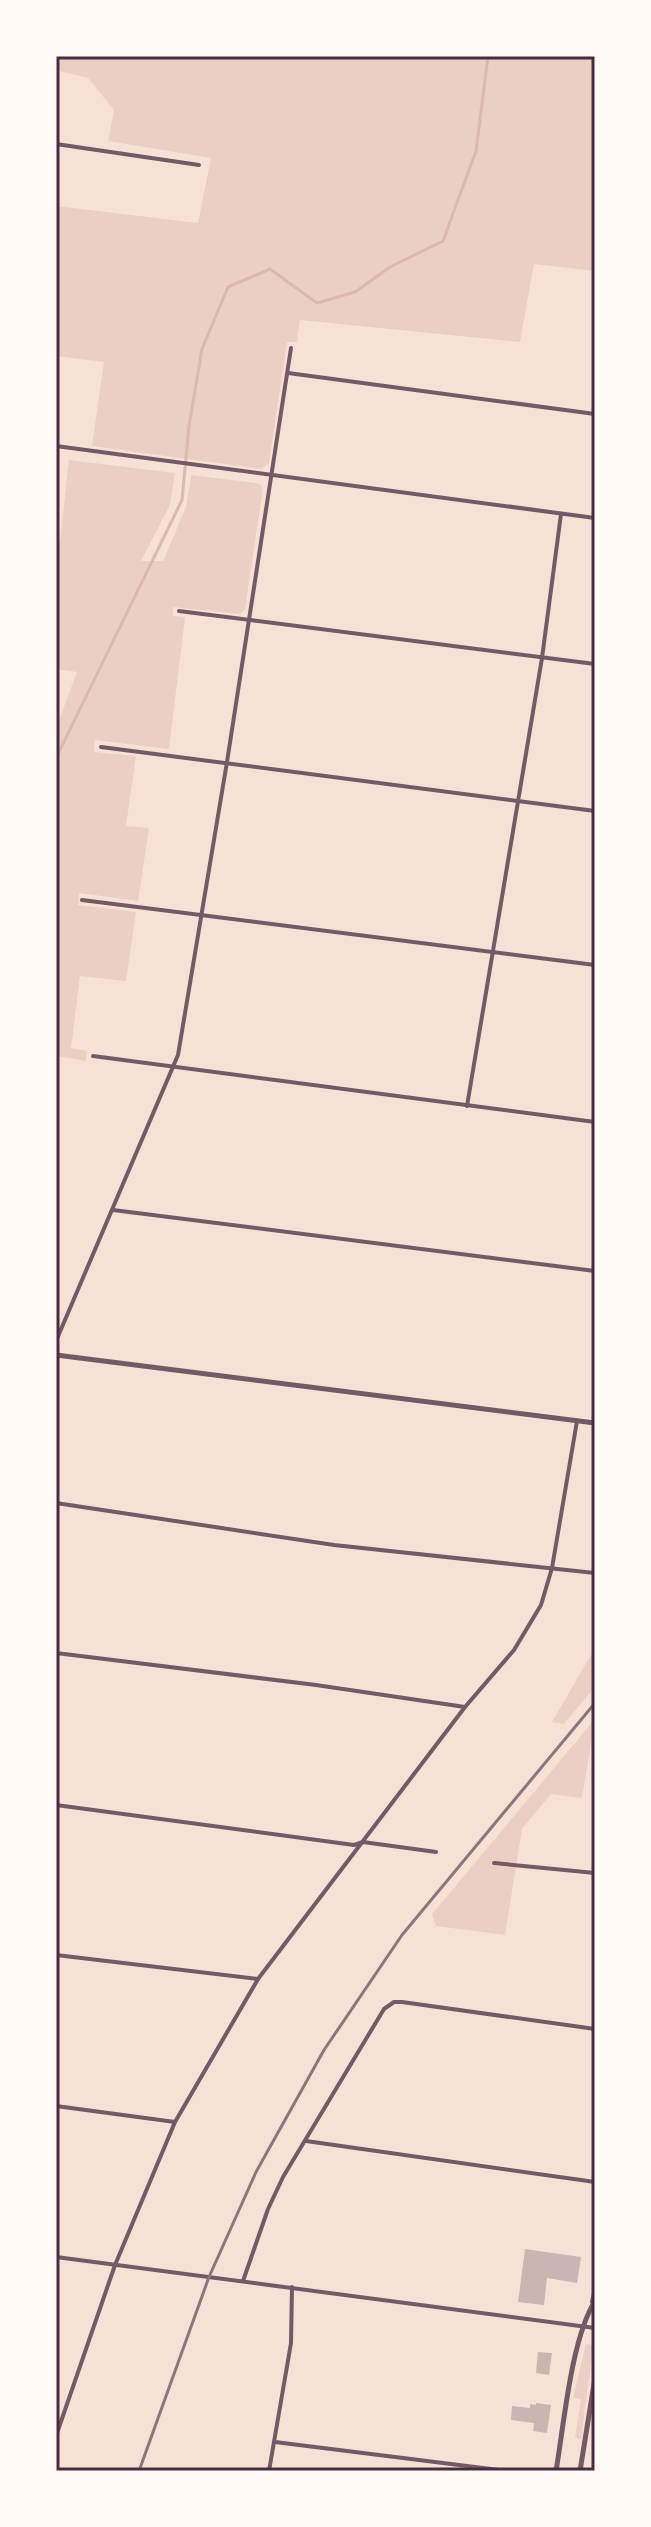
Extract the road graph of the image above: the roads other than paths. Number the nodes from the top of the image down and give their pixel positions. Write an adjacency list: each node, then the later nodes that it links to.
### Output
1 (56, 144): 2 (street)
2 (199, 165)
3 (291, 348): 4 (street)
4 (287, 373): 5 (street); 7 (street)
5 (595, 414)
6 (56, 446): 7 (street)
7 (271, 476): 8 (street); 11 (street)
8 (561, 514): 9 (street); 12 (street)
9 (595, 518)
10 (179, 611): 11 (street)
11 (248, 619): 12 (street); 15 (street)
12 (542, 658): 13 (street); 16 (street)
13 (595, 664)
14 (101, 747): 15 (street)
15 (227, 762): 16 (street); 19 (street)
16 (518, 801): 17 (street); 20 (street)
17 (595, 811)
18 (82, 900): 19 (street)
19 (203, 914): 20 (street); 23 (street)
20 (494, 952): 21 (street); 24 (street)
21 (595, 965)
22 (93, 1056): 23 (street)
23 (172, 1067): 24 (street); 26 (street)
24 (467, 1106): 25 (street)
25 (595, 1122)
26 (113, 1210): 27 (street); 28 (street)
27 (595, 1271)
28 (56, 1341)
29 (56, 1355): 30 (street)
30 (577, 1421): 31 (street); 33 (street)
31 (595, 1423)
32 (56, 1503): 33 (street)
33 (552, 1568): 34 (street); 36 (street)
34 (595, 1573)
35 (56, 1653): 36 (street)
36 (465, 1707): 38 (street)
37 (56, 1805): 38 (street)
38 (363, 1842): 39 (street); 43 (street)
39 (436, 1852)
40 (494, 1863): 41 (street)
41 (595, 1873)
42 (56, 1955): 43 (street)
43 (258, 1979): 46 (street)
44 (595, 2029): 47 (street)
45 (56, 2106): 46 (street)
46 (175, 2122): 50 (street)
47 (306, 2141): 48 (street); 51 (street)
48 (595, 2182)
49 (56, 2257): 50 (street)
50 (115, 2265): 51 (street); 59 (street)
51 (243, 2281): 52 (street)
52 (292, 2287): 56 (street); 60 (street)
53 (595, 2289): 55 (street)
54 (595, 2301): 55 (street)
55 (591, 2308): 56 (street)
56 (584, 2325): 57 (street); 63 (street)
57 (595, 2328)
58 (595, 2378): 64 (street)
59 (56, 2436)
60 (275, 2442): 61 (street); 62 (street)
61 (269, 2471)
62 (507, 2471)
63 (556, 2471)
64 (580, 2471)

